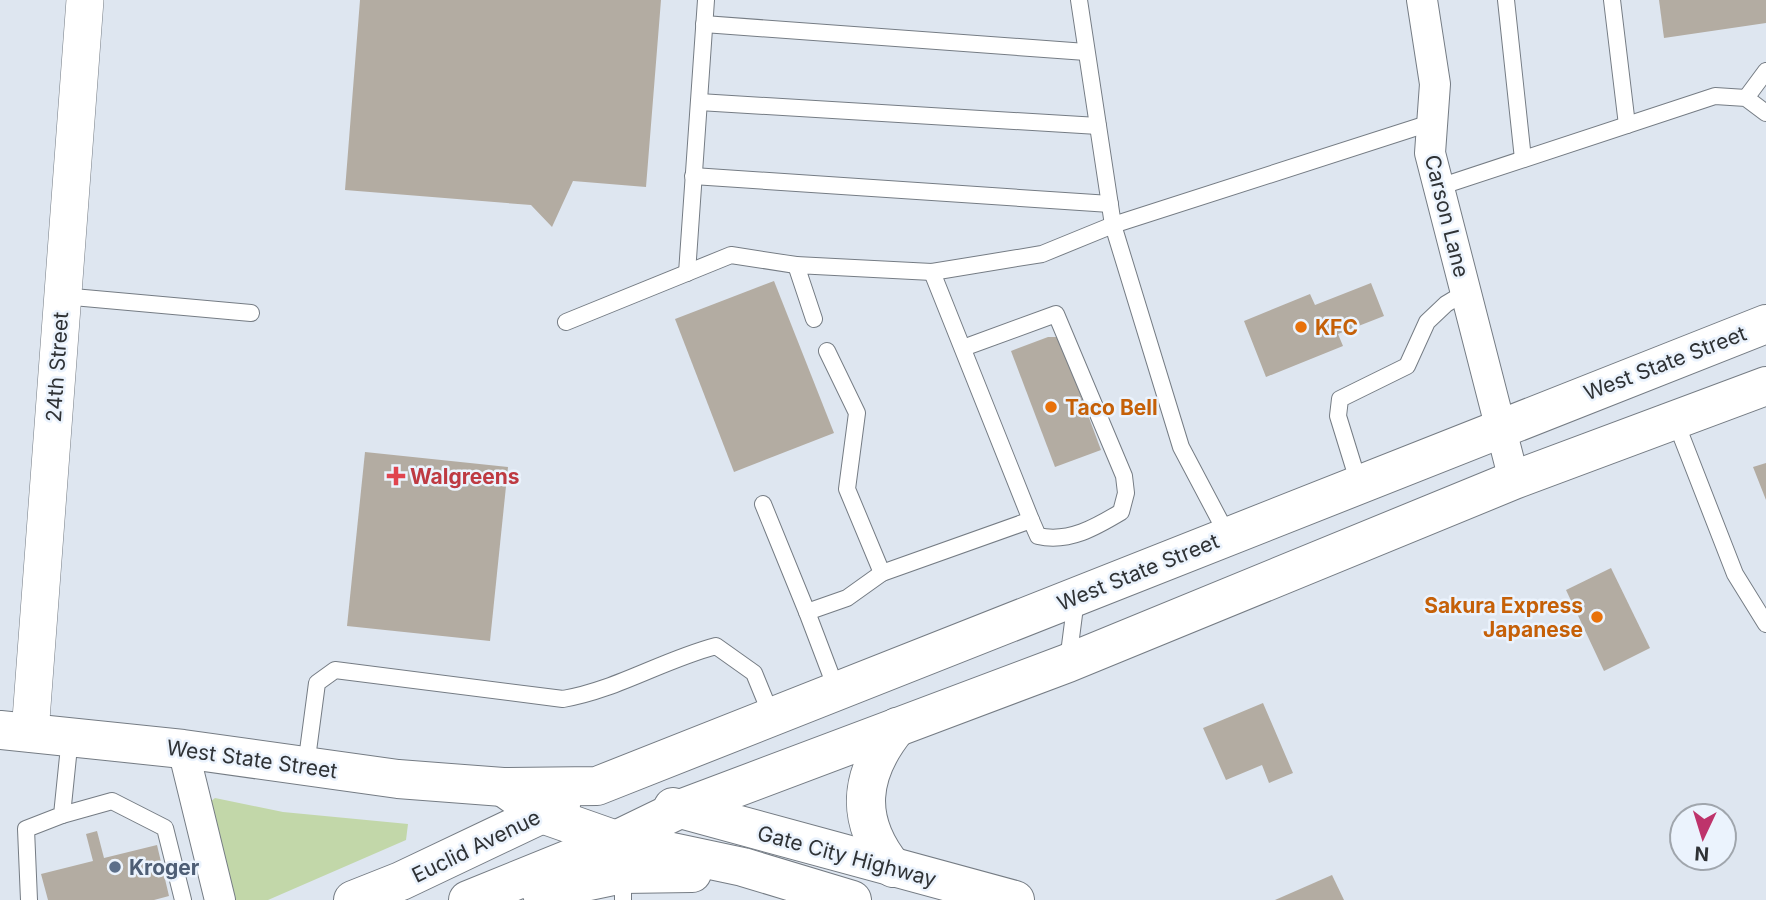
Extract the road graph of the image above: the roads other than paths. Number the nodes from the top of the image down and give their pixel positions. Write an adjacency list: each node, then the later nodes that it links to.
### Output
1 (85, 0): 25 (street, 24th Street)
2 (706, 0): 7 (lane)
3 (1079, 0): 8 (lane)
4 (1422, 0): 13 (street, Carson Lane)
5 (1506, 0): 16 (lane)
6 (1612, 0): 14 (lane)
7 (704, 24): 8 (lane); 11 (lane)
8 (1086, 52): 15 (lane)
9 (1766, 71): 10 (lane)
10 (1746, 98): 12 (lane); 14 (lane)
11 (699, 102): 15 (lane); 17 (lane)
12 (1766, 113)
13 (1430, 122): 18 (street, Carson Lane); 20 (lane)
14 (1627, 125): 16 (lane)
15 (1098, 126): 19 (lane)
16 (1524, 159): 18 (lane)
17 (693, 176): 19 (lane); 23 (lane)
18 (1439, 187): 24 (street, Carson Lane)
19 (1110, 204): 20 (lane)
20 (1113, 225): 22 (lane); 39 (lane)
21 (796, 265): 22 (lane); 23 (lane); 27 (lane)
22 (932, 272): 30 (lane)
23 (687, 273): 28 (lane)
24 (1466, 292): 34 (street, Carson Lane); 36 (lane)
25 (62, 296): 26 (lane); 48 (street, 24th Street)
26 (251, 313)
27 (814, 319)
28 (566, 322)
29 (1766, 324): 34 (main road, West State Street)
30 (963, 348): 38 (lane); 38 (lane)
31 (827, 351): 40 (lane)
32 (1766, 386): 33 (main road)
33 (1675, 420): 35 (main road); 43 (lane)
34 (1502, 428): 35 (street, Carson Lane); 36 (main road, West State Street)
35 (1514, 480): 44 (main road)
36 (1359, 485): 39 (main road, West State Street)
37 (763, 504): 42 (lane)
38 (1031, 520): 40 (lane)
39 (1228, 536): 41 (main road, West State Street)
40 (882, 573): 42 (lane)
41 (1076, 597): 44 (lane); 45 (main road, West State Street)
42 (807, 612): 45 (lane)
43 (1766, 624)
44 (1068, 663): 47 (main road)
45 (837, 691): 46 (main road, West State Street)
46 (772, 717): 51 (lane); 52 (main road, West State Street)
47 (897, 727): 54 (main road); 57 (main road)
48 (15, 732): 49 (main road, West State Street)
49 (70, 737): 50 (main road, West State Street); 56 (lane)
50 (183, 749): 51 (main road, West State Street); 62 (street)
51 (306, 765): 53 (main road, West State Street)
52 (597, 786): 53 (main road, West State Street); 54 (main road, Gate City Highway); 55 (main road, Euclid Avenue)
53 (503, 787): 55 (main road)
54 (680, 808): 57 (main road, Gate City Highway); 58 (main road)
55 (542, 814): 58 (main road); 63 (main road, Euclid Avenue)
56 (62, 815): 60 (lane); 61 (lane)
57 (893, 868): 65 (main road, Gate City Highway)
58 (621, 871): 59 (main road); 64 (main road, Gate City Highway)
59 (476, 897)
60 (29, 900)
61 (183, 900)
62 (219, 900)
63 (353, 900)
64 (852, 900)
65 (1015, 900)

